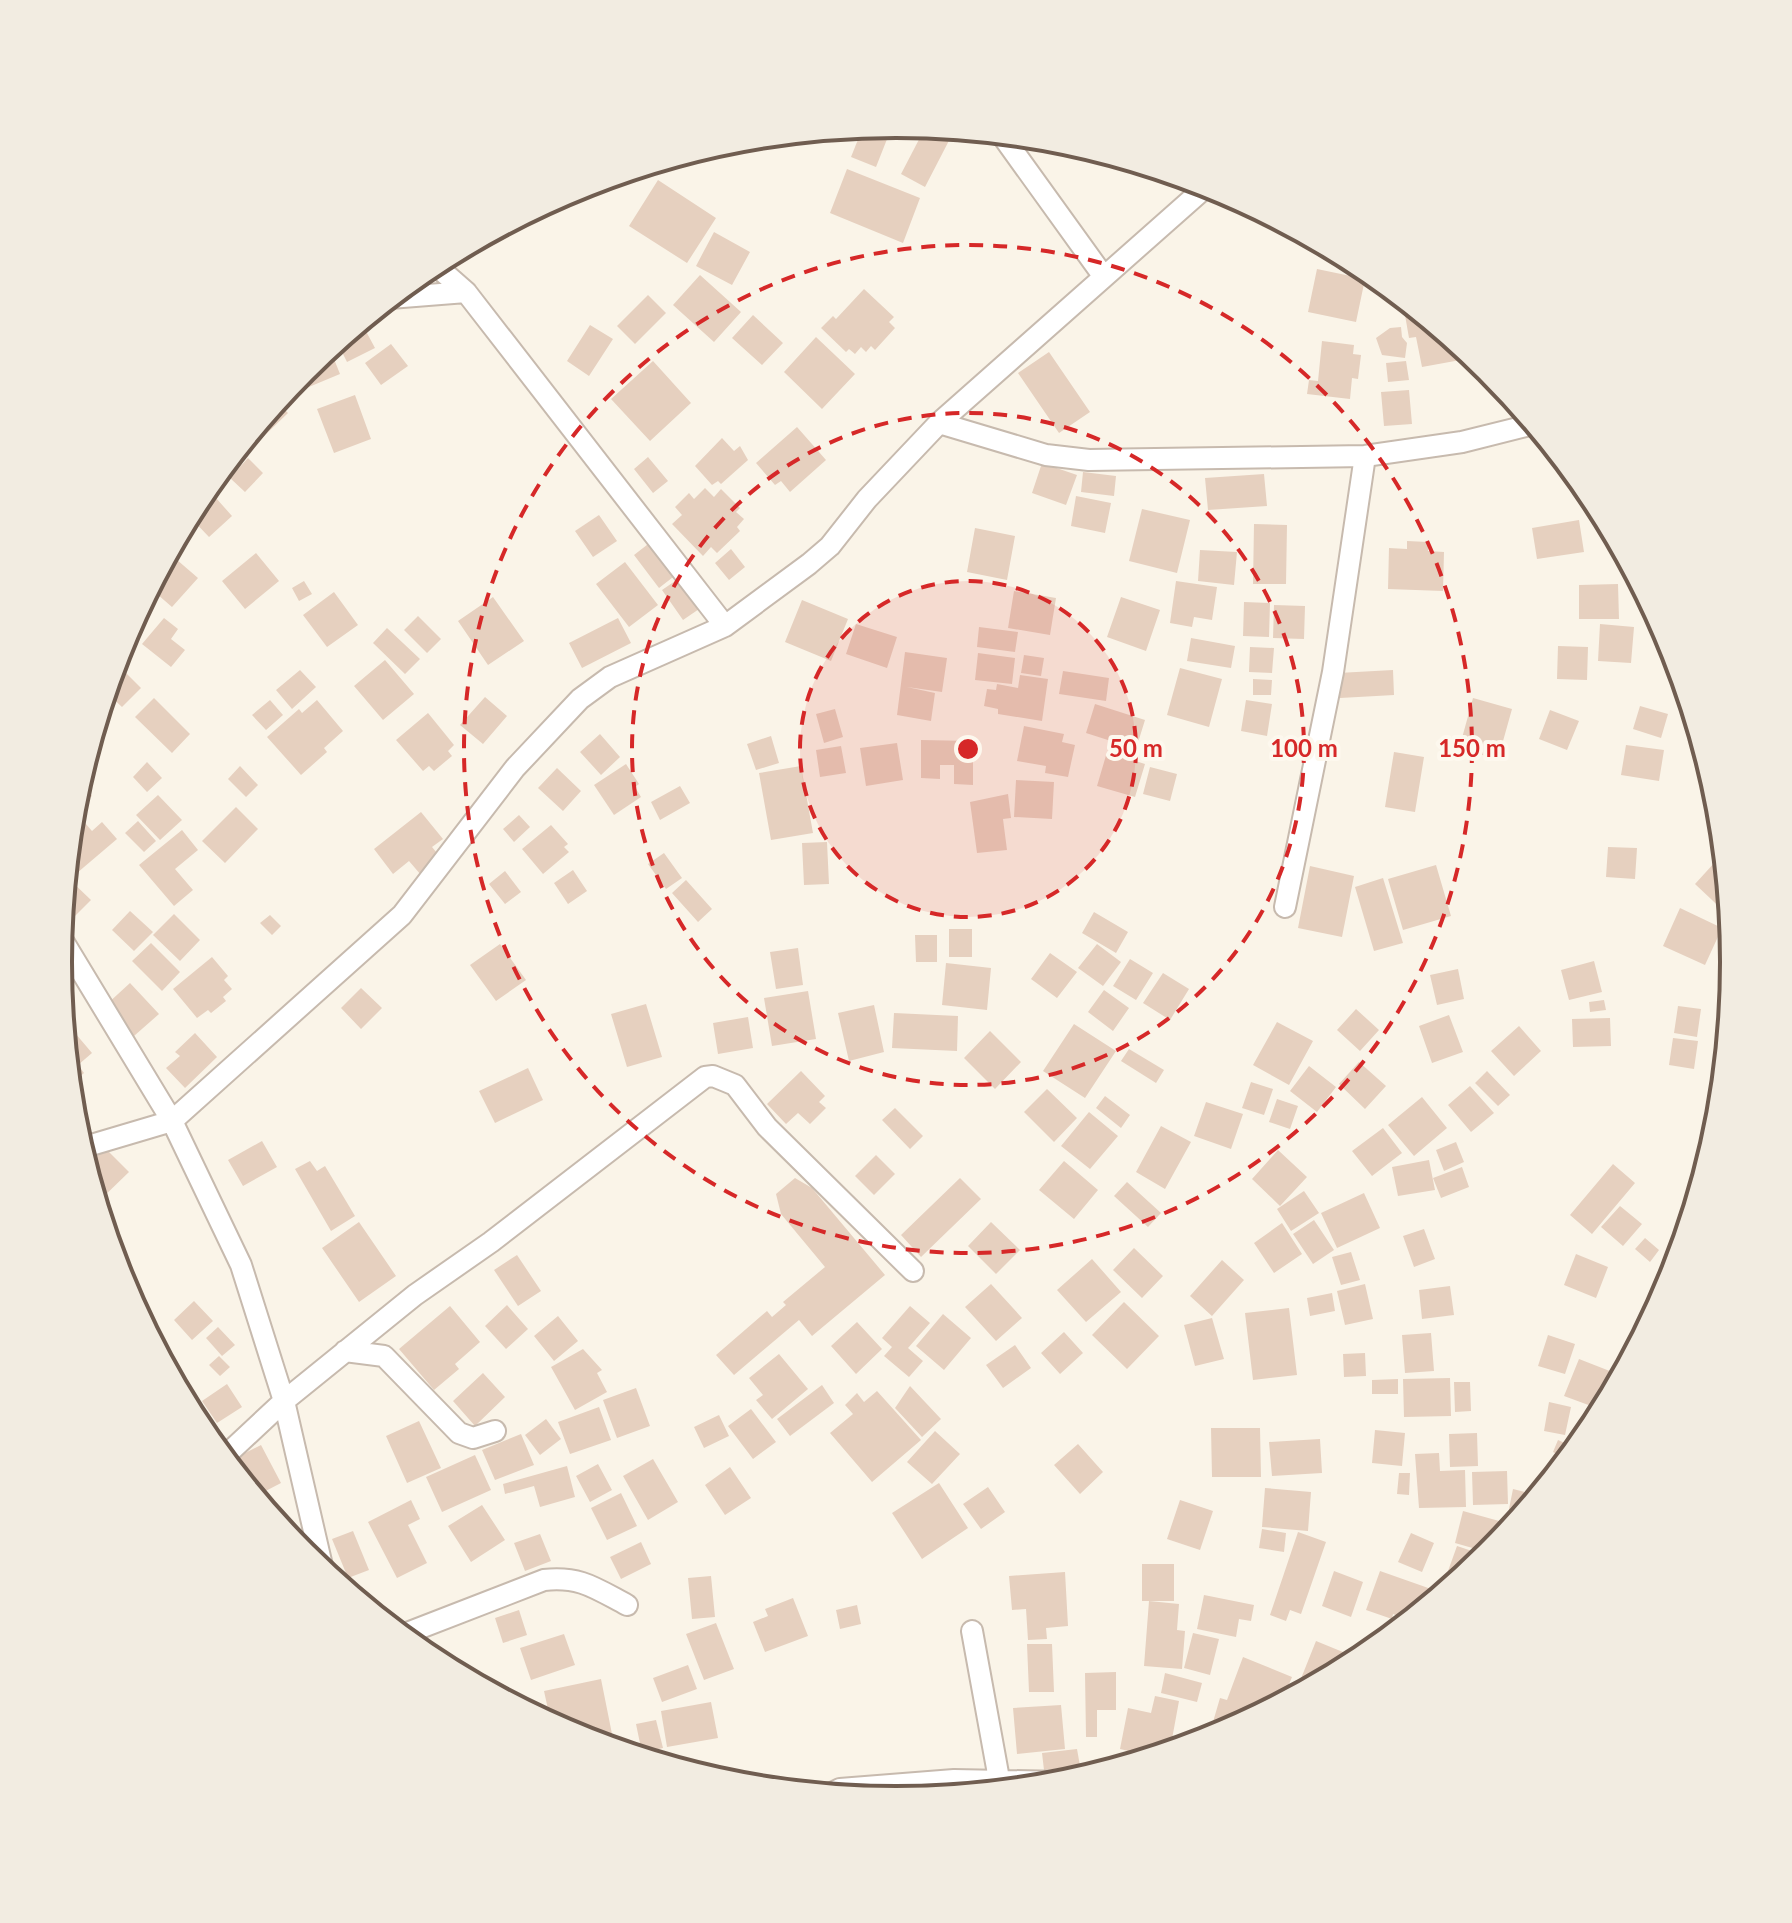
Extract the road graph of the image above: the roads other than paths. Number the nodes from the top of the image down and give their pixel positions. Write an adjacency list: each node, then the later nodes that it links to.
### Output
1 (1010, 146): 4 (street)
2 (1197, 195): 4 (street)
3 (444, 272): 5 (street)
4 (1104, 277): 7 (street)
5 (466, 292): 6 (street); 10 (street)
6 (410, 296)
7 (939, 423): 9 (street); 10 (street)
8 (1523, 427): 9 (street)
9 (1365, 456): 11 (street)
10 (725, 626): 13 (street)
11 (1285, 907)
12 (72, 956): 13 (street)
13 (172, 1121): 14 (street); 17 (street)
14 (93, 1144)
15 (913, 1271): 16 (street)
16 (345, 1351): 17 (street); 18 (street)
17 (284, 1401): 19 (street); 20 (street)
18 (495, 1431)
19 (232, 1449)
20 (318, 1549)
21 (627, 1605): 22 (street)
22 (415, 1630)
23 (972, 1631): 24 (street)
24 (999, 1779)
25 (990, 1780): 26 (street)
26 (891, 1786)

